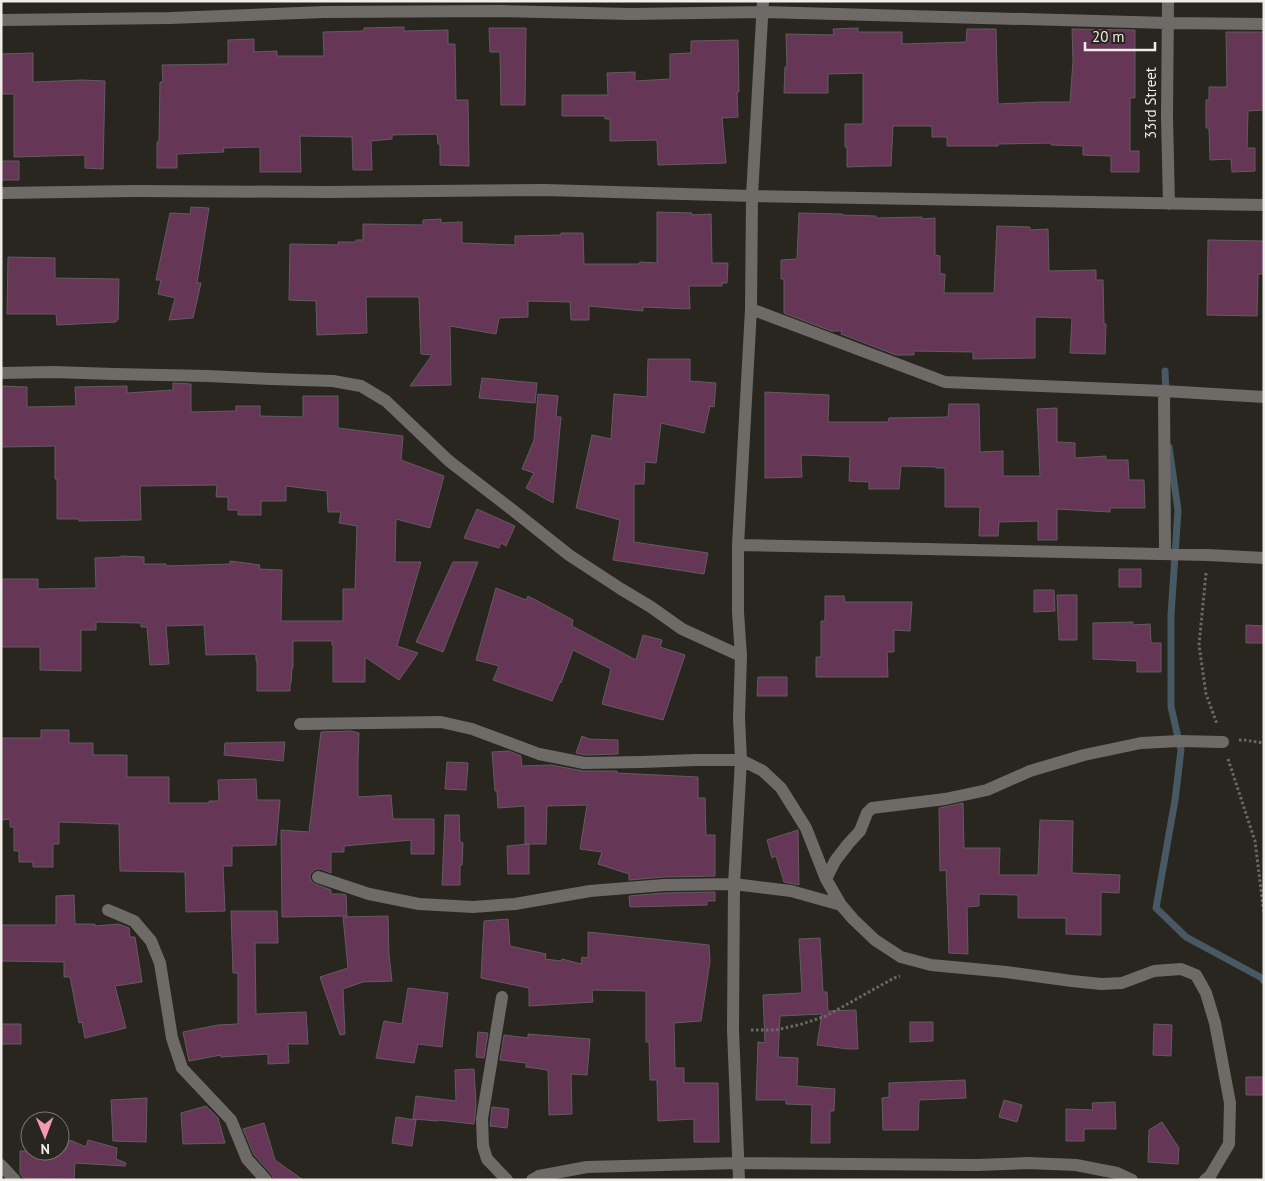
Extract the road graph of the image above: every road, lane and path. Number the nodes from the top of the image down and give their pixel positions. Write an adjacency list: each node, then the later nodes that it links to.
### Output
1 (1168, 1): 4 (street, 33rd Street)
2 (763, 7): 3 (street); 4 (street); 7 (street)
3 (1, 20)
4 (1168, 24): 5 (street); 8 (street, 33rd Street)
5 (1264, 24)
6 (1, 193): 7 (street)
7 (752, 196): 8 (street); 10 (street)
8 (1169, 204): 9 (street)
9 (1264, 205)
10 (751, 309): 12 (street); 14 (street)
11 (1, 373): 17 (street)
12 (1164, 391): 13 (street); 15 (street)
13 (1264, 397)
14 (738, 545): 15 (street); 17 (street)
15 (1165, 554): 16 (street)
16 (1264, 558)
17 (741, 656): 21 (street)
18 (300, 724): 21 (street)
19 (1223, 742): 20 (path); 23 (street)
20 (1264, 743)
21 (741, 760): 23 (street); 24 (street)
22 (318, 877): 24 (street)
23 (826, 879): 25 (street)
24 (734, 884): 25 (street); 29 (street)
25 (841, 905): 27 (street)
26 (108, 910): 33 (street)
27 (931, 965): 29 (path); 38 (street)
28 (502, 998): 34 (street)
29 (733, 1030): 30 (street)
30 (738, 1163): 35 (street); 36 (street); 37 (street)
31 (1, 1165): 32 (street)
32 (15, 1180)
33 (266, 1180)
34 (507, 1180)
35 (532, 1180)
36 (739, 1180)
37 (1132, 1180)
38 (1205, 1180)

